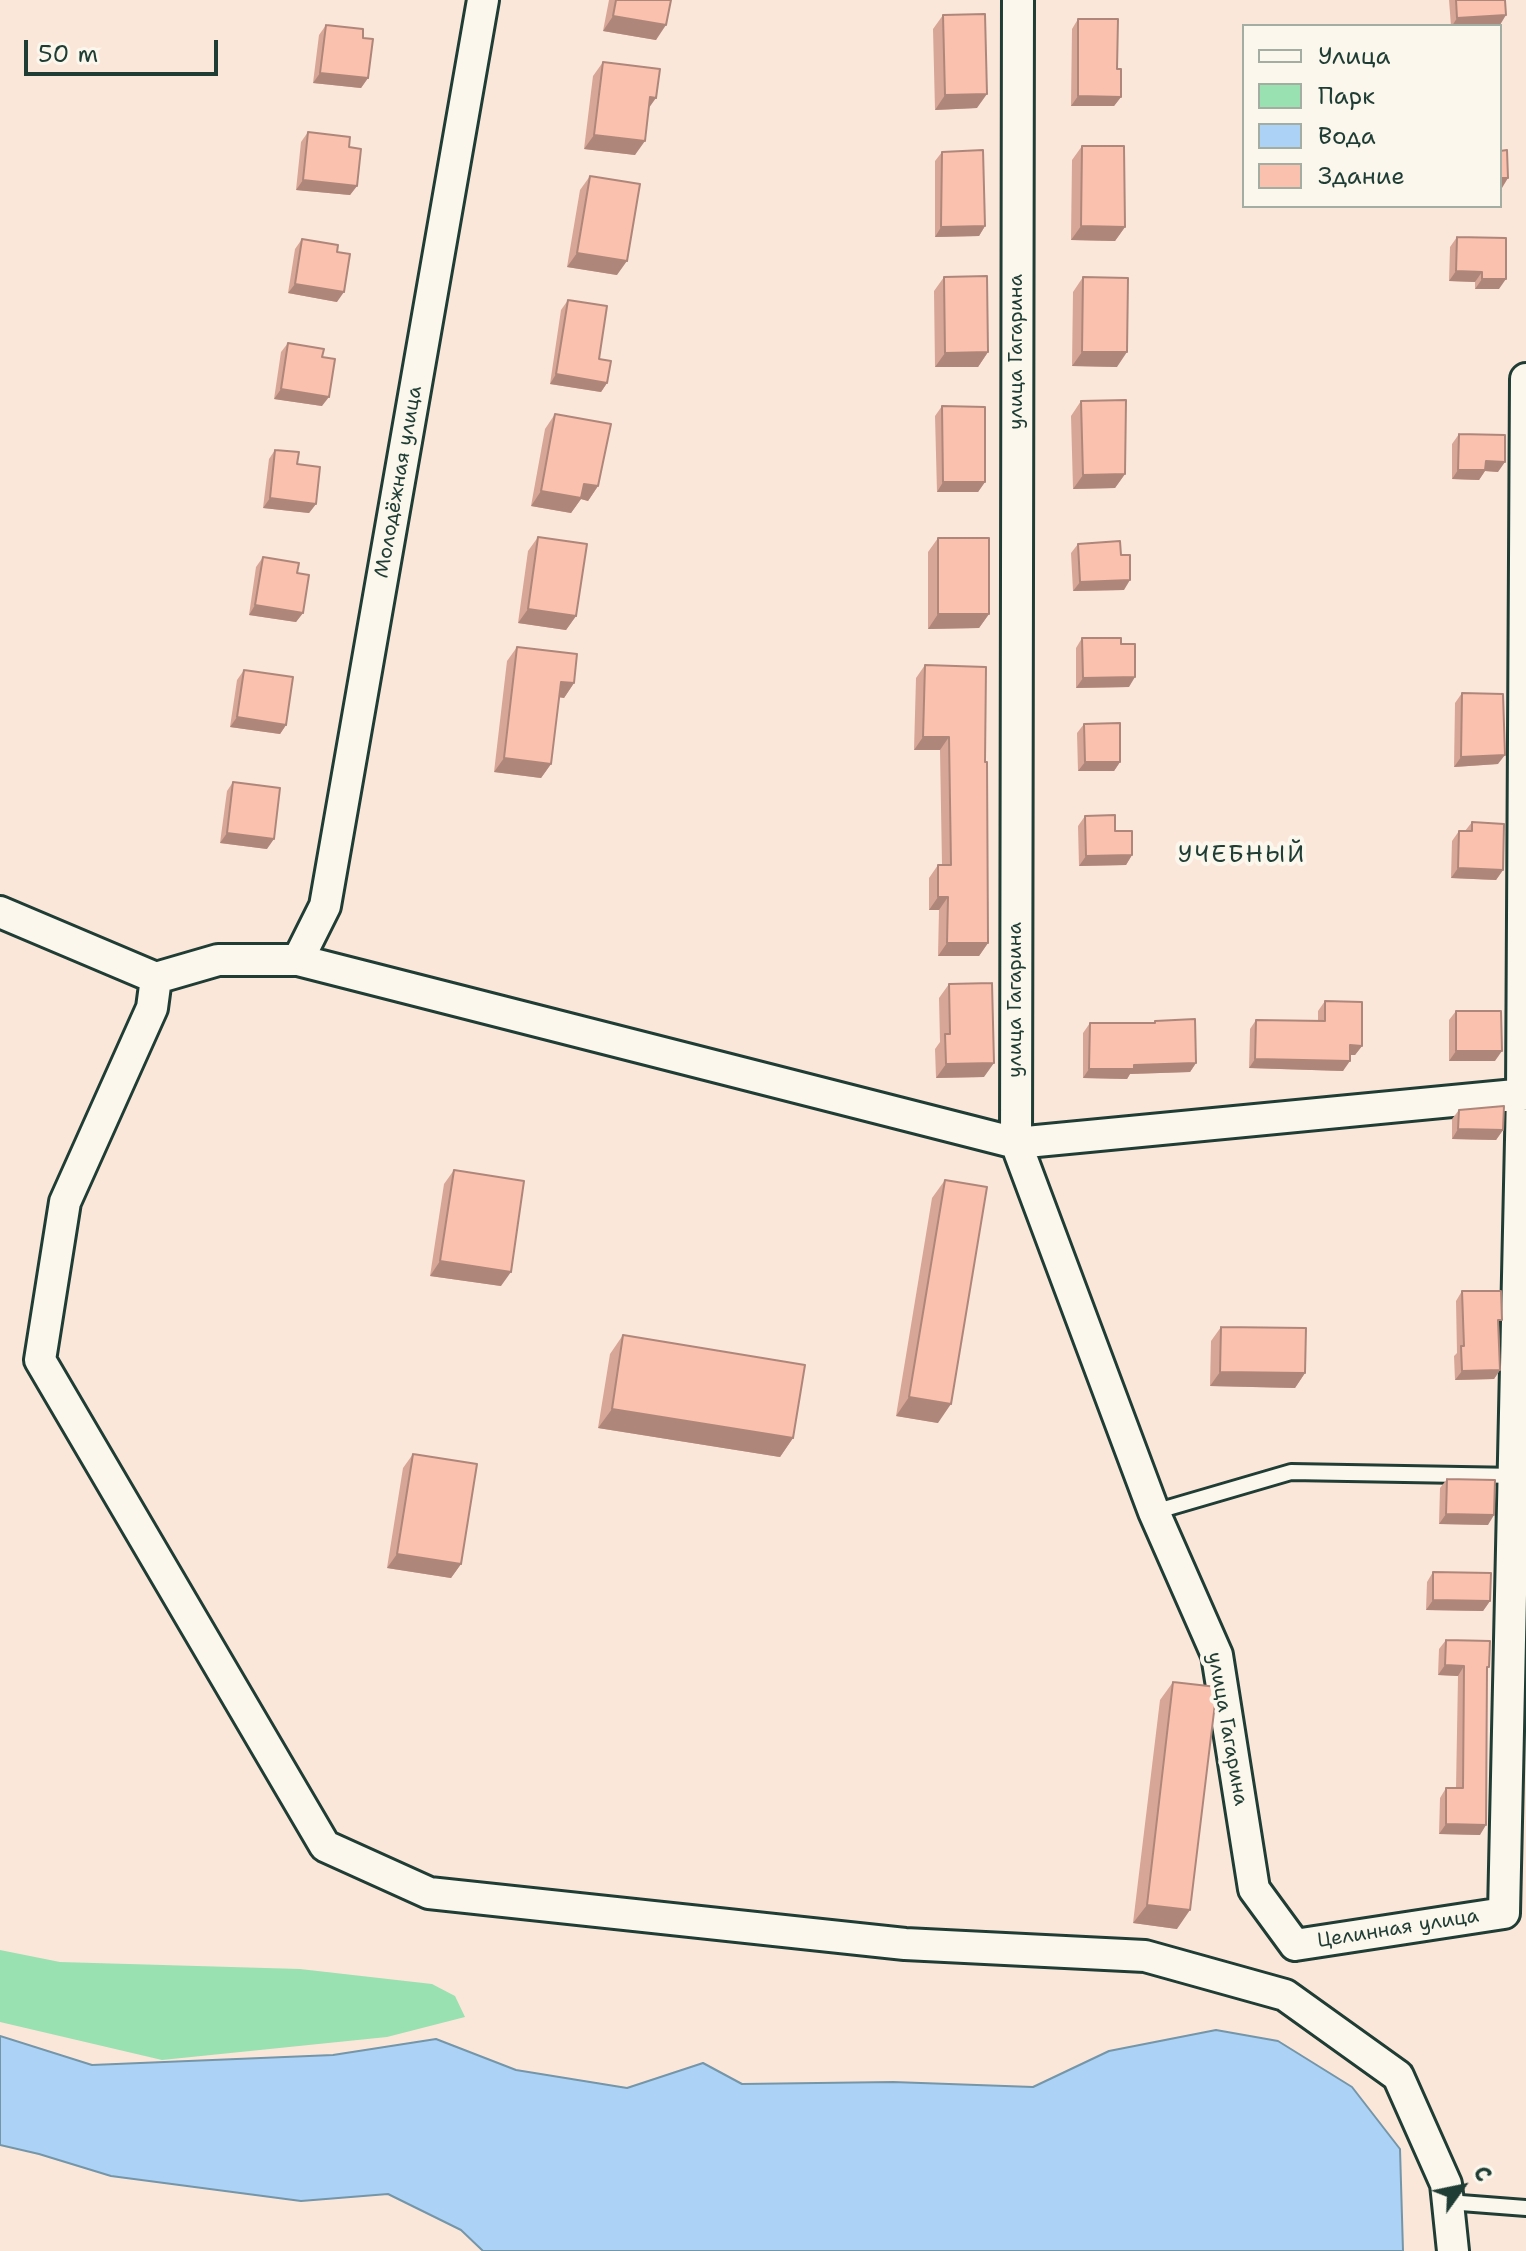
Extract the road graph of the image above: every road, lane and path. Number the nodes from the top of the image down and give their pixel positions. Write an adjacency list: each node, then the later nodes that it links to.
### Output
1 (483, 0): 5 (street, Молодёжная улица)
2 (1018, 0): 8 (street, улица Гагарина)
3 (1526, 379): 7 (street, Целинная улица)
4 (0, 912): 6 (street)
5 (298, 960): 6 (street); 8 (street)
6 (156, 978): 12 (street)
7 (1524, 1094): 8 (street); 9 (street, Целинная улица)
8 (1016, 1143): 10 (street, улица Гагарина)
9 (1520, 1476): 10 (lane); 11 (street, Целинная улица)
10 (1154, 1512): 11 (street, улица Гагарина)
11 (1295, 1945): 12 (street)
12 (1285, 1995): 13 (street)
13 (1448, 2202): 14 (lane); 15 (street)
14 (1526, 2208)
15 (1453, 2251)

